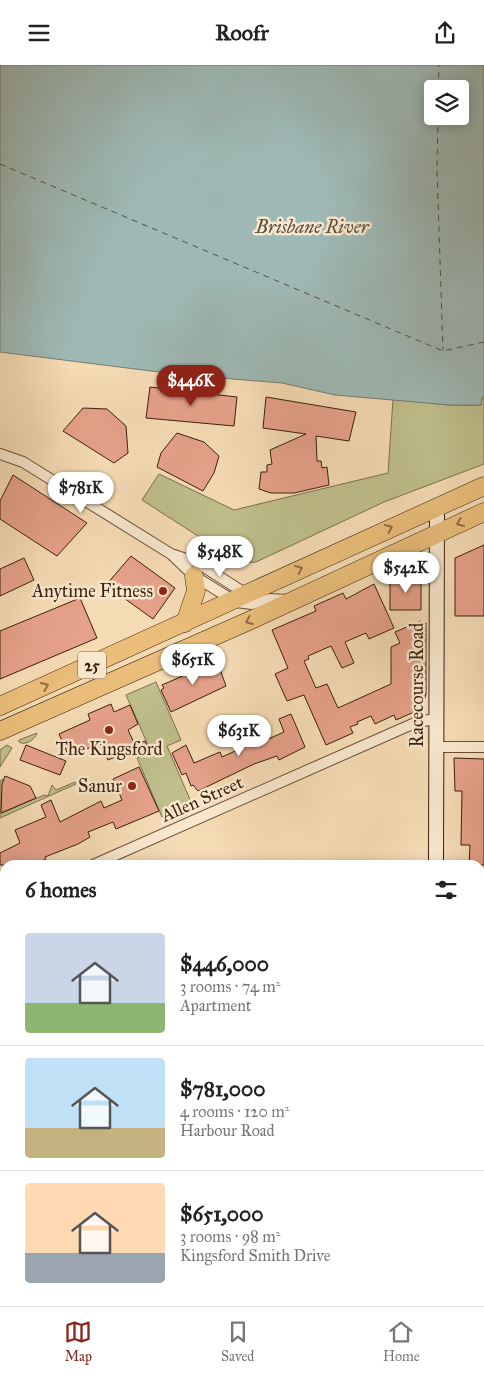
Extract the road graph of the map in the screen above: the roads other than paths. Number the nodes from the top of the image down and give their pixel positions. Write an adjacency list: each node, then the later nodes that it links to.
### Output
1 (0, 454): 6 (street)
2 (484, 486): 3 (highway, 25)
3 (437, 506): 5 (street, Racecourse Road); 8 (highway, 25, one-way to 3)
4 (484, 513): 5 (highway, 25, one-way to 5)
5 (437, 533): 9 (highway, 25); 13 (street, Racecourse Road)
6 (171, 554): 7 (street); 8 (street)
7 (194, 576): 10 (street); 11 (highway)
8 (250, 593): 10 (highway, 25)
9 (293, 600): 10 (street); 14 (highway, 25, one-way to 14)
10 (234, 601): 11 (highway, 25)
11 (185, 623): 12 (highway, 25, one-way to 11)
12 (0, 706)
13 (436, 719): 15 (street, Racecourse Road); 17 (street, Allen Street)
14 (0, 731)
15 (436, 747): 16 (street); 18 (street, Racecourse Road)
16 (484, 747)
17 (104, 860)
18 (436, 860)

